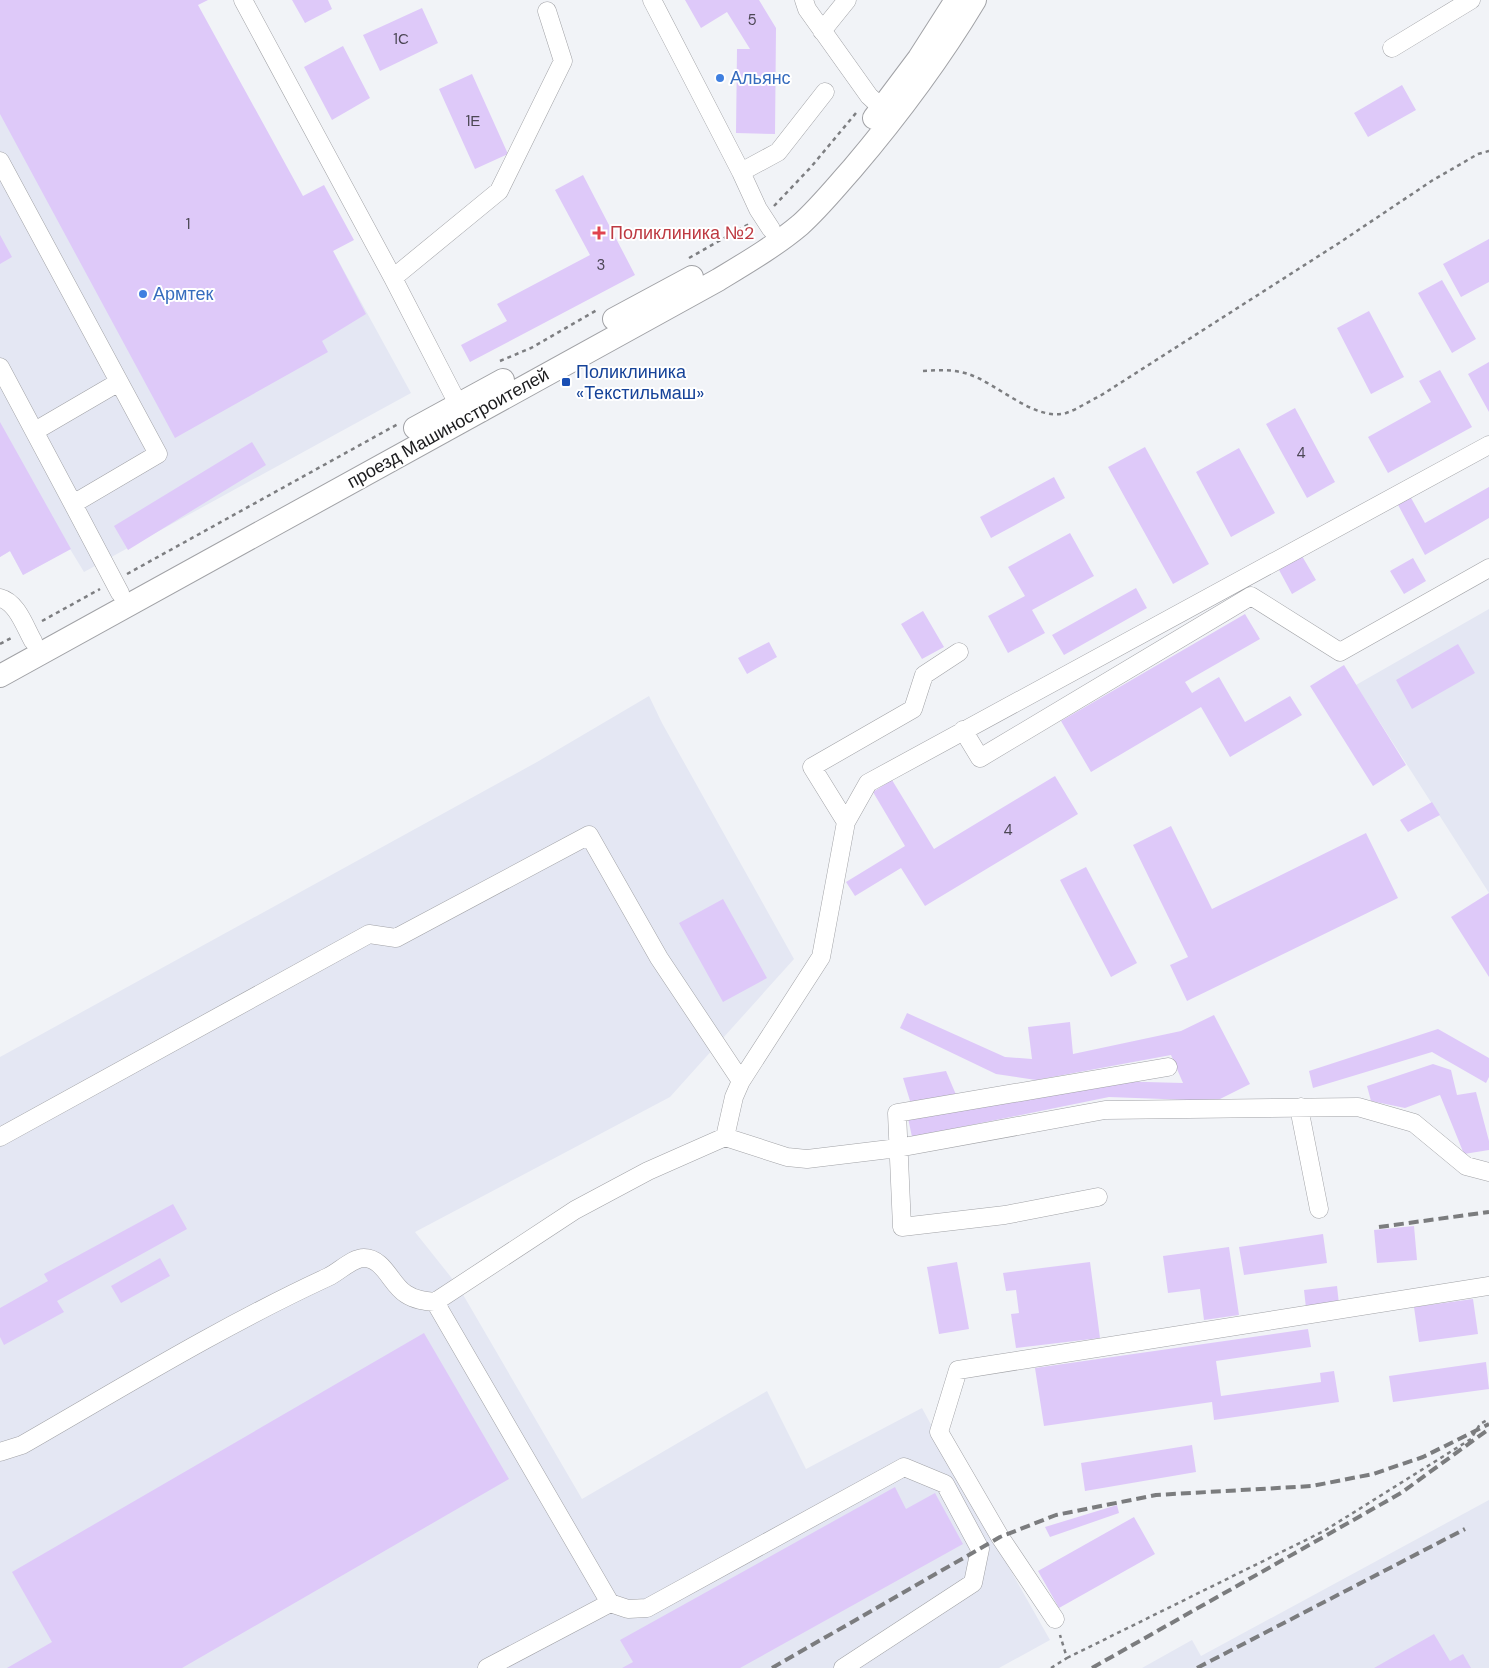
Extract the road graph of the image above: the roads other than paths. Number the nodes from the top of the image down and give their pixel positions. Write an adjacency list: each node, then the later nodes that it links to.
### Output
1 (243, 0): 16 (lane)
2 (652, 0): 14 (lane)
3 (804, 0): 9 (lane)
4 (847, 0): 9 (lane)
5 (956, 0): 12 (main road, проезд Машиностроителей)
6 (975, 0): 19 (main road, проезд Машиностроителей)
7 (1471, 0): 10 (lane)
8 (547, 11): 16 (lane)
9 (822, 31): 12 (lane)
10 (1392, 48)
11 (825, 92): 14 (lane)
12 (876, 102): 15 (main road, проезд Машиностроителей)
13 (0, 161): 18 (lane)
14 (741, 172): 15 (lane)
15 (767, 222): 19 (main road, проезд Машиностроителей)
16 (393, 278): 19 (lane)
17 (0, 368): 20 (lane)
18 (120, 382): 20 (lane); 22 (lane)
19 (461, 411): 24 (main road, проезд Машиностроителей)
20 (35, 431): 22 (lane)
21 (1489, 445): 30 (lane)
22 (73, 504): 24 (lane)
23 (1489, 568): 30 (lane)
24 (121, 593): 26 (main road, проезд Машиностроителей); 29 (main road, проезд Машиностроителей)
25 (0, 598): 26 (lane)
26 (30, 635): 28 (main road, проезд Машиностроителей)
27 (959, 652): 31 (lane)
28 (0, 659)
29 (0, 676)
30 (963, 730): 31 (lane)
31 (846, 822): 33 (lane)
32 (1168, 1066): 37 (lane)
33 (741, 1080): 35 (lane); 36 (lane)
34 (1301, 1107): 37 (lane); 38 (lane); 40 (lane)
35 (0, 1137)
36 (725, 1137): 37 (lane); 42 (lane)
37 (898, 1148): 39 (lane)
38 (1489, 1172)
39 (1098, 1197)
40 (1319, 1209)
41 (1489, 1286): 45 (lane)
42 (435, 1302): 43 (lane); 44 (lane)
43 (0, 1452)
44 (610, 1602): 46 (lane); 47 (lane)
45 (1055, 1620)
46 (487, 1668)
47 (843, 1668)

